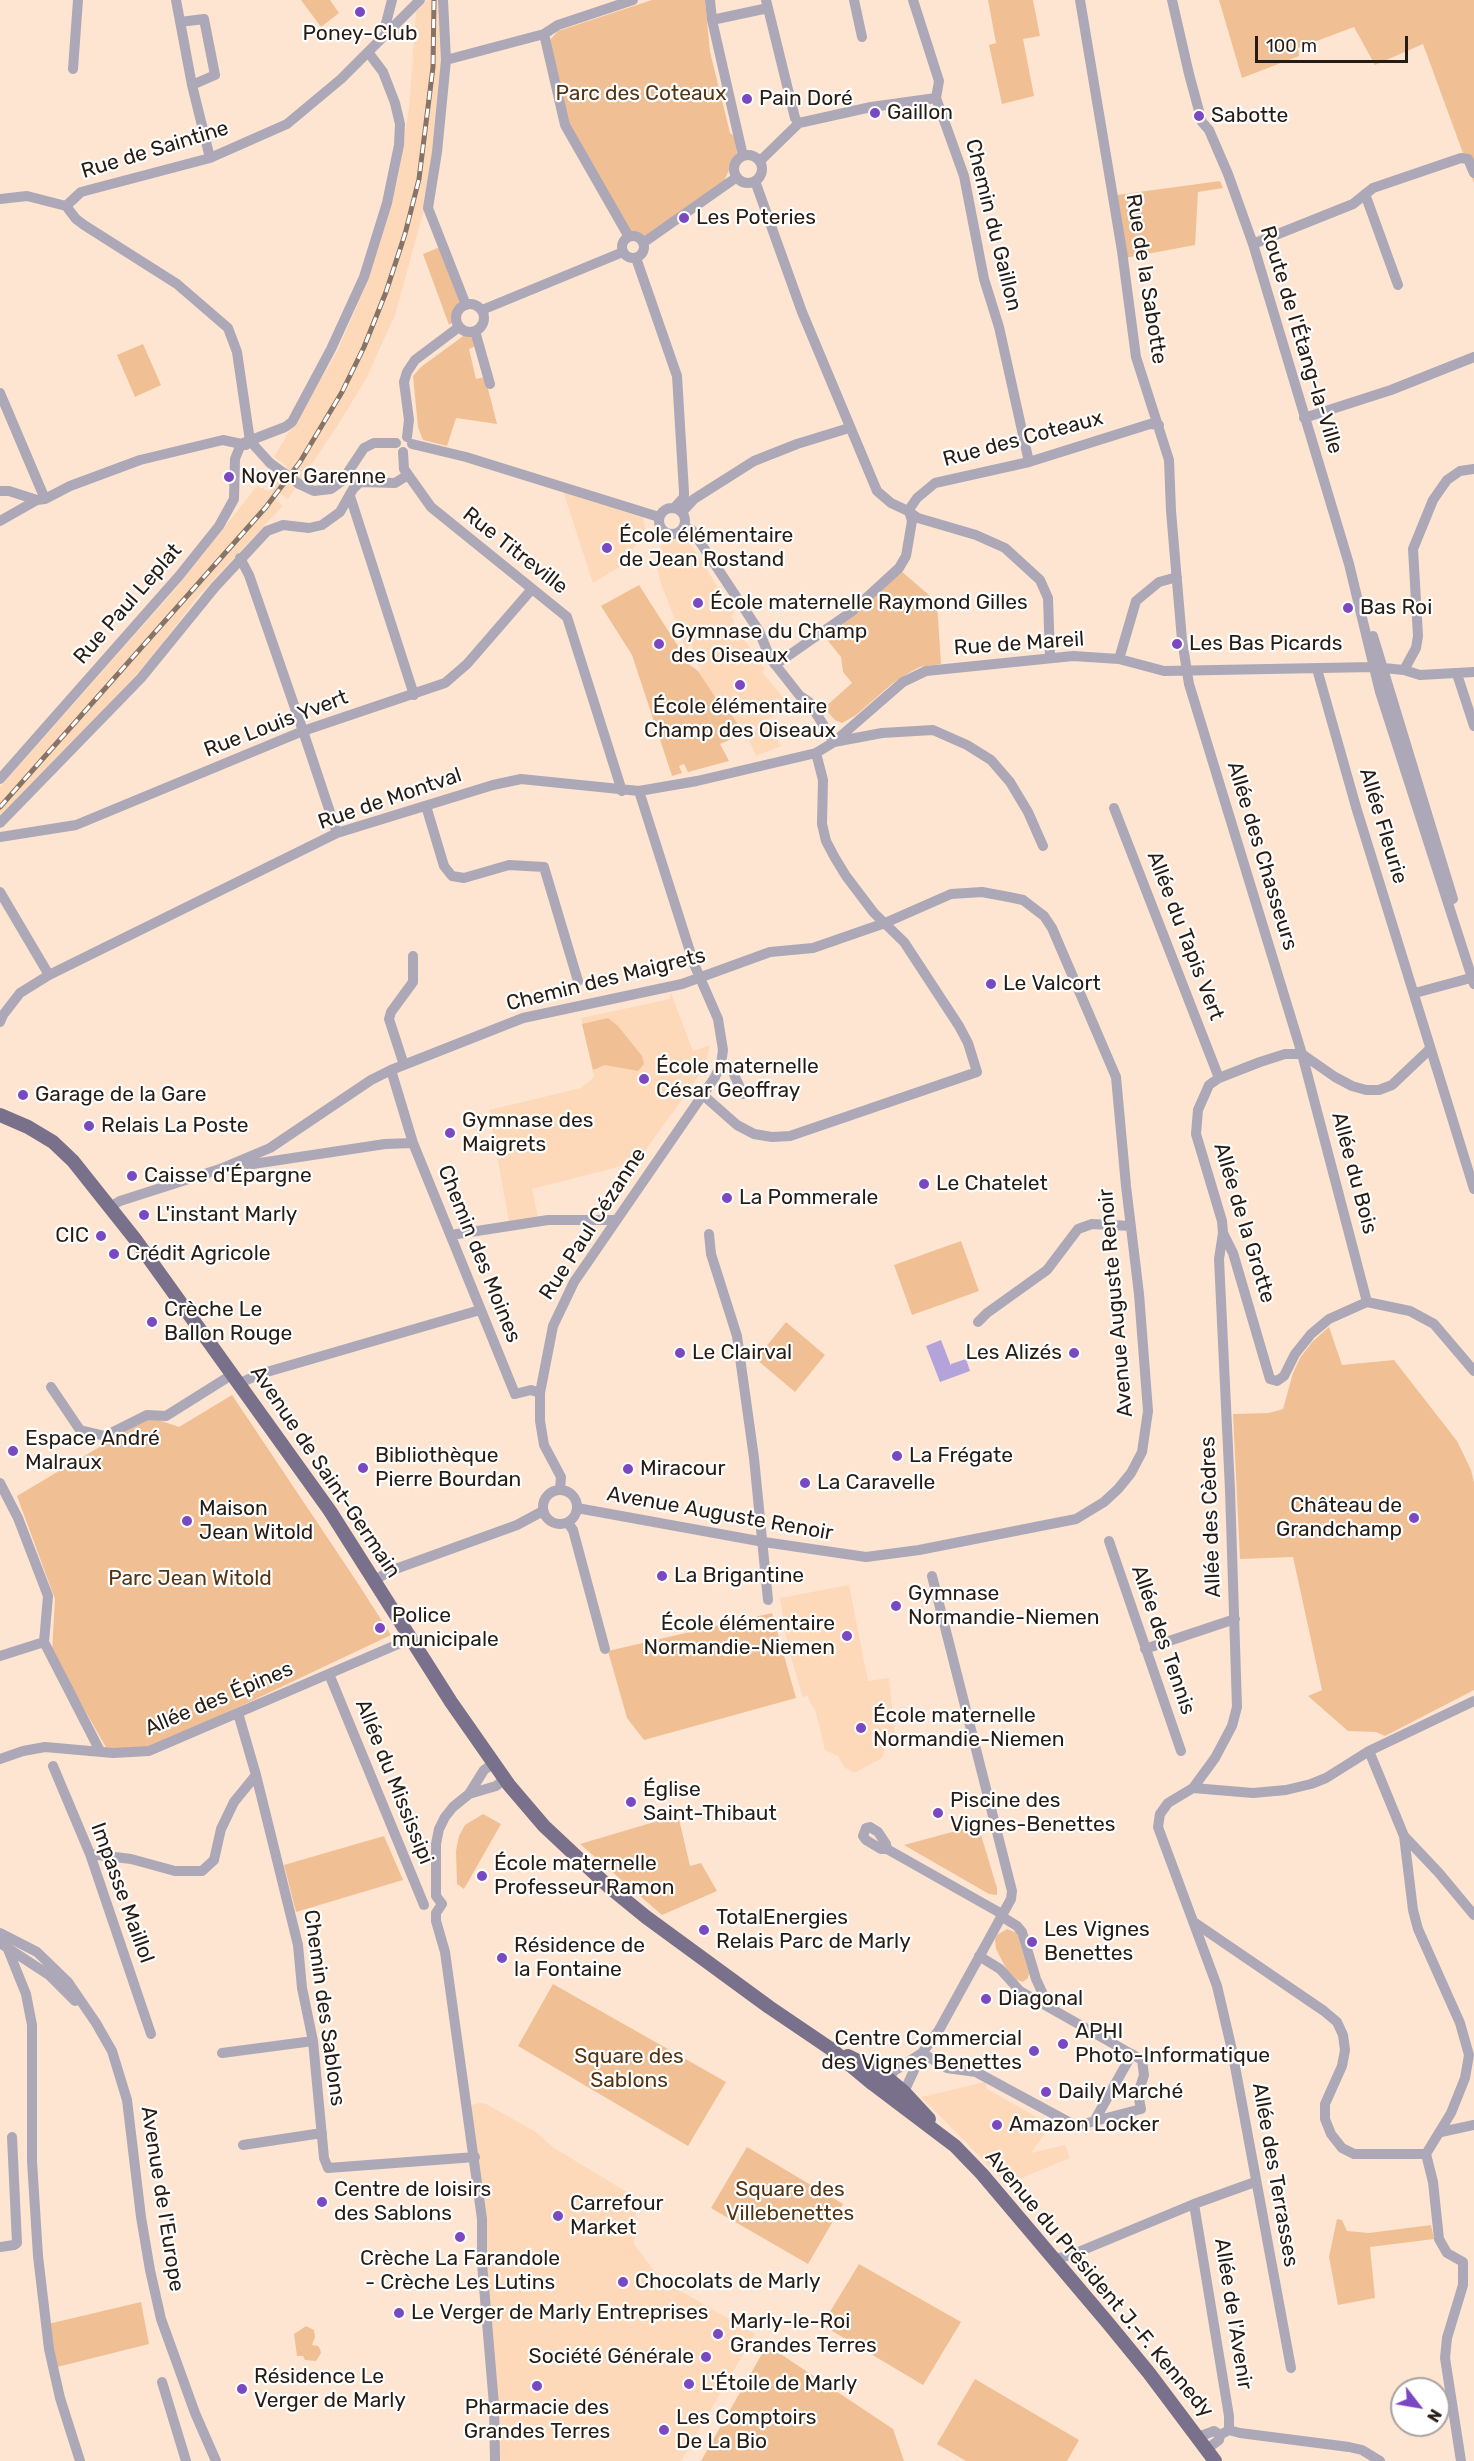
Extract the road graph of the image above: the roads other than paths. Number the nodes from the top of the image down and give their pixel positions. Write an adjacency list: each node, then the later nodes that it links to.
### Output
1 (78, 0): 21 (street)
2 (176, 0): 15 (street)
3 (392, 0): 16 (street)
4 (420, 0): 16 (street, Rue de Saintine)
5 (443, 0): 20 (street)
6 (633, 0): 17 (street)
7 (710, 0): 14 (street)
8 (854, 0): 18 (street)
9 (913, 0): 23 (street, Chemin du Gaillon)
10 (1172, 0): 25 (street, Route de l'Étang-la-Ville)
11 (1179, 0): 25 (street, Route de l'Étang-la-Ville)
12 (1083, 1): 49 (street, Rue de la Sabotte)
13 (767, 4): 14 (street); 24 (street)
14 (712, 20): 26 (street)
15 (180, 22): 22 (street); 22 (street)
16 (387, 32): 19 (street, Rue de Saintine)
17 (544, 34): 20 (street); 35 (street)
18 (862, 37)
19 (368, 52): 27 (street, Rue de Saintine); 52 (street)
20 (446, 60): 41 (street)
21 (73, 69)
22 (192, 85): 27 (street)
23 (936, 98): 24 (street); 54 (street, Chemin du Gaillon)
24 (799, 123): 28 (street)
25 (1209, 130): 37 (street, Route de l'Étang-la-Ville)
26 (744, 156): 28 (street); 30 (street)
27 (210, 158): 34 (street, Rue de Saintine)
28 (760, 161): 31 (street)
29 (1474, 173): 32 (street)
30 (737, 177): 31 (street); 36 (street)
31 (755, 181): 50 (street)
32 (1365, 194): 37 (street); 40 (street)
33 (0, 199): 34 (street, Rue de Saintine)
34 (66, 206): 52 (street)
35 (629, 237): 36 (street); 38 (street)
36 (643, 243): 39 (street)
37 (1253, 244): 48 (street, Route de l'Étang-la-Ville)
38 (623, 252): 39 (street); 42 (street)
39 (636, 258): 60 (street)
40 (1398, 285)
41 (466, 305): 42 (street); 43 (street)
42 (482, 310): 44 (street)
43 (459, 327): 44 (street); 51 (street)
44 (475, 331): 46 (street)
45 (1474, 357): 48 (street)
46 (490, 384)
47 (0, 393): 59 (street)
48 (1304, 418): 71 (street, Route de l'Étang-la-Ville)
49 (1159, 424): 54 (street, Rue des Coteaux); 66 (street, Rue de la Sabotte)
50 (849, 428): 60 (street); 61 (street)
51 (410, 440): 53 (street); 62 (street)
52 (249, 444): 53 (street, bridge); 59 (street); 82 (street, Rue Paul Leplat)
53 (399, 448): 56 (street, Rue Titreville)
54 (1029, 462): 61 (street, Rue des Coteaux)
55 (1474, 469): 74 (street)
56 (408, 475): 58 (street); 67 (street, Rue Titreville)
57 (0, 491): 59 (street)
58 (350, 496): 65 (street); 77 (street)
59 (41, 499): 63 (street)
60 (678, 510): 62 (street); 64 (street)
61 (908, 511): 68 (street); 70 (street)
62 (659, 517): 64 (street)
63 (0, 521)
64 (684, 527): 70 (street)
65 (240, 558): 79 (street); 88 (street)
66 (1177, 577): 69 (street); 73 (street, Rue de la Sabotte)
67 (532, 589): 77 (street, Rue Louis Yvert); 84 (street, Rue Titreville)
68 (1050, 658): 69 (street, Rue de Mareil); 80 (street, Rue de Mareil)
69 (1119, 658): 73 (street, Rue de Mareil)
70 (775, 665): 80 (street)
71 (1379, 668): 72 (street, Rue de Mareil); 74 (street, Rue de Mareil); 83 (street, Route de l'Étang-la-Ville)
72 (1317, 669): 73 (street, Rue de Mareil); 100 (street, Allée Fleurie)
73 (1186, 670): 103 (street, Allée des Chasseurs)
74 (1404, 670): 76 (street, Rue de Mareil)
75 (1474, 672): 76 (street, Rue de Mareil)
76 (1457, 674): 78 (street)
77 (414, 695): 79 (street, Rue Louis Yvert)
78 (1474, 726)
79 (303, 731): 89 (street); 90 (street, Rue Louis Yvert)
80 (834, 742): 81 (street, Rue de Montval); 91 (street)
81 (816, 753): 85 (street, Rue de Montval); 93 (street)
82 (0, 779)
83 (1411, 779): 95 (street, Route de l'Étang-la-Ville); 98 (street, Route de l'Étang-la-Ville)
84 (622, 791): 85 (street, Rue de Montval); 86 (street, Rue de Montval)
85 (639, 791): 97 (street)
86 (426, 806): 89 (street, Rue de Montval); 99 (street)
87 (1114, 808): 107 (street, Allée du Tapis Vert)
88 (0, 823)
89 (337, 834): 96 (street, Rue de Montval)
90 (0, 837)
91 (1043, 846)
92 (0, 892): 96 (street)
93 (885, 923): 97 (street, Chemin des Maigrets); 109 (street); 116 (street, Avenue Auguste Renoir)
94 (413, 956): 105 (street)
95 (1474, 962)
96 (49, 975): 101 (street, Rue de Montval)
97 (700, 978): 104 (street); 105 (street, Chemin des Maigrets)
98 (1473, 980): 100 (street)
99 (578, 981)
100 (1415, 993): 102 (street, Allée Fleurie)
101 (0, 1022)
102 (1430, 1048): 103 (street); 113 (street, Allée Fleurie)
103 (1302, 1054): 107 (street); 120 (street, Allée du Bois)
104 (721, 1064): 108 (street); 109 (street, Rue Paul Cézanne)
105 (404, 1065): 106 (street, Chemin des Maigrets)
106 (392, 1070): 111 (street, Chemin des Moines); 112 (street, Chemin des Maigrets)
107 (1219, 1078): 117 (street, Allée de la Grotte)
108 (743, 1094)
109 (703, 1095): 115 (street, Rue Paul Cézanne)
110 (0, 1115): 114 (main road, Avenue de Saint-Germain)
111 (413, 1143): 112 (street); 119 (street, Chemin des Moines)
112 (220, 1169): 114 (street)
113 (1474, 1189)
114 (110, 1207): 124 (main road, Avenue de Saint-Germain)
115 (616, 1220): 119 (street); 126 (street, Rue Paul Cézanne)
116 (1131, 1226): 122 (street); 133 (street, Avenue Auguste Renoir)
117 (1223, 1233): 120 (street, Allée de la Grotte); 137 (street, Allée des Cèdres)
118 (709, 1234): 133 (street)
119 (451, 1235): 121 (street, Chemin des Moines)
120 (1367, 1302): 123 (street)
121 (480, 1310): 124 (street); 126 (street, Chemin des Moines)
122 (978, 1322)
123 (1474, 1371)
124 (236, 1379): 125 (street); 135 (main road, Avenue de Saint-Germain)
125 (51, 1387)
126 (540, 1394): 128 (street, Rue Paul Cézanne)
127 (0, 1483): 139 (street)
128 (560, 1489): 129 (street); 130 (street)
129 (577, 1508): 131 (street); 133 (street, Avenue Auguste Renoir)
130 (543, 1511): 131 (street); 135 (street)
131 (568, 1523): 140 (street)
132 (1109, 1541): 141 (street, Allée des Tennis)
133 (764, 1542): 136 (street)
134 (932, 1576): 163 (street)
135 (375, 1580): 138 (main road, Avenue de Saint-Germain)
136 (768, 1600)
137 (1235, 1619): 141 (street); 154 (street, Allée des Cèdres)
138 (410, 1639): 143 (street, Allée des Épines); 150 (main road, Avenue de Saint-Germain)
139 (44, 1642): 142 (street); 146 (street)
140 (605, 1649)
141 (1145, 1649): 147 (street, Allée des Tennis)
142 (0, 1656)
143 (329, 1674): 145 (street, Allée des Épines); 161 (street, Allée du Mississipi)
144 (1474, 1701): 148 (street)
145 (238, 1713): 146 (street, Allée des Épines); 152 (street, Chemin des Sablons)
146 (100, 1751): 149 (street, Allée des Épines)
147 (1180, 1751)
148 (1369, 1752): 154 (street); 157 (street)
149 (0, 1759)
150 (494, 1763): 153 (main road, Avenue de Saint-Germain); 155 (street)
151 (53, 1766): 159 (street, Impasse Maillol)
152 (256, 1775): 159 (street); 175 (street, Chemin des Sablons)
153 (505, 1779): 155 (street); 156 (main road, Avenue de Saint-Germain)
154 (1193, 1788): 165 (street, Allée des Terrasses)
155 (469, 1794): 160 (street)
156 (520, 1798): 176 (main road, Avenue du Président J.-F. Kennedy)
157 (1404, 1836): 164 (street); 185 (street)
158 (887, 1849): 163 (street)
159 (90, 1854): 174 (street, Impasse Maillol)
160 (436, 1896): 161 (street); 162 (street)
161 (424, 1905): 162 (street)
162 (436, 1912): 192 (street)
163 (1001, 1915): 169 (street); 170 (street)
164 (1474, 1915)
165 (1194, 1923): 191 (street); 194 (street, Allée des Terrasses)
166 (0, 1933): 168 (street, Avenue de l'Europe)
167 (2, 1946): 168 (street); 173 (street, Avenue de l'Europe); 187 (street)
168 (29, 1947): 173 (street, Avenue de l'Europe)
169 (979, 1956): 171 (street); 178 (street)
170 (1036, 1979): 171 (street); 172 (street)
171 (1020, 1991): 172 (street)
172 (1048, 2006): 179 (street)
173 (89, 2013): 207 (street, Avenue de l'Europe)
174 (151, 2034)
175 (313, 2041): 177 (street); 186 (street, Chemin des Sablons)
176 (831, 2049): 180 (main road, Avenue du Président J.-F. Kennedy); 182 (main road, Avenue du Président J.-F. Kennedy)
177 (222, 2053)
178 (922, 2053): 180 (street); 181 (street); 183 (street)
179 (1132, 2054): 183 (street); 183 (street)
180 (888, 2078): 181 (main road, Avenue du Président J.-F. Kennedy); 182 (street)
181 (904, 2091): 182 (street); 189 (main road, Avenue du Président J.-F. Kennedy)
182 (887, 2094): 189 (main road, Avenue du Président J.-F. Kennedy)
183 (1096, 2122)
184 (1474, 2125): 185 (street)
185 (1441, 2132): 191 (street)
186 (322, 2133): 190 (street); 192 (street, Chemin des Sablons)
187 (32, 2134): 193 (street); 205 (street)
188 (12, 2137): 193 (street)
189 (946, 2138): 198 (main road, Avenue du Président J.-F. Kennedy)
190 (243, 2145)
191 (1426, 2154): 199 (street)
192 (475, 2157): 208 (street)
193 (14, 2180): 196 (street)
194 (1255, 2182): 195 (street); 200 (street, Allée des Terrasses)
195 (1194, 2204): 198 (street); 202 (street, Allée de l'Avenir)
196 (0, 2247)
197 (1474, 2256): 199 (street)
198 (1054, 2259): 203 (main road, Avenue du Président J.-F. Kennedy)
199 (1463, 2262): 211 (street)
200 (1291, 2368)
201 (162, 2382): 206 (street)
202 (1225, 2432): 203 (street); 204 (street); 210 (street)
203 (1198, 2437): 204 (main road, Avenue du Président J.-F. Kennedy)
204 (1207, 2449): 209 (main road, Avenue du Président J.-F. Kennedy)
205 (78, 2461)
206 (186, 2461)
207 (216, 2461)
208 (495, 2461)
209 (1215, 2461)
210 (1380, 2461)
211 (1461, 2461)

